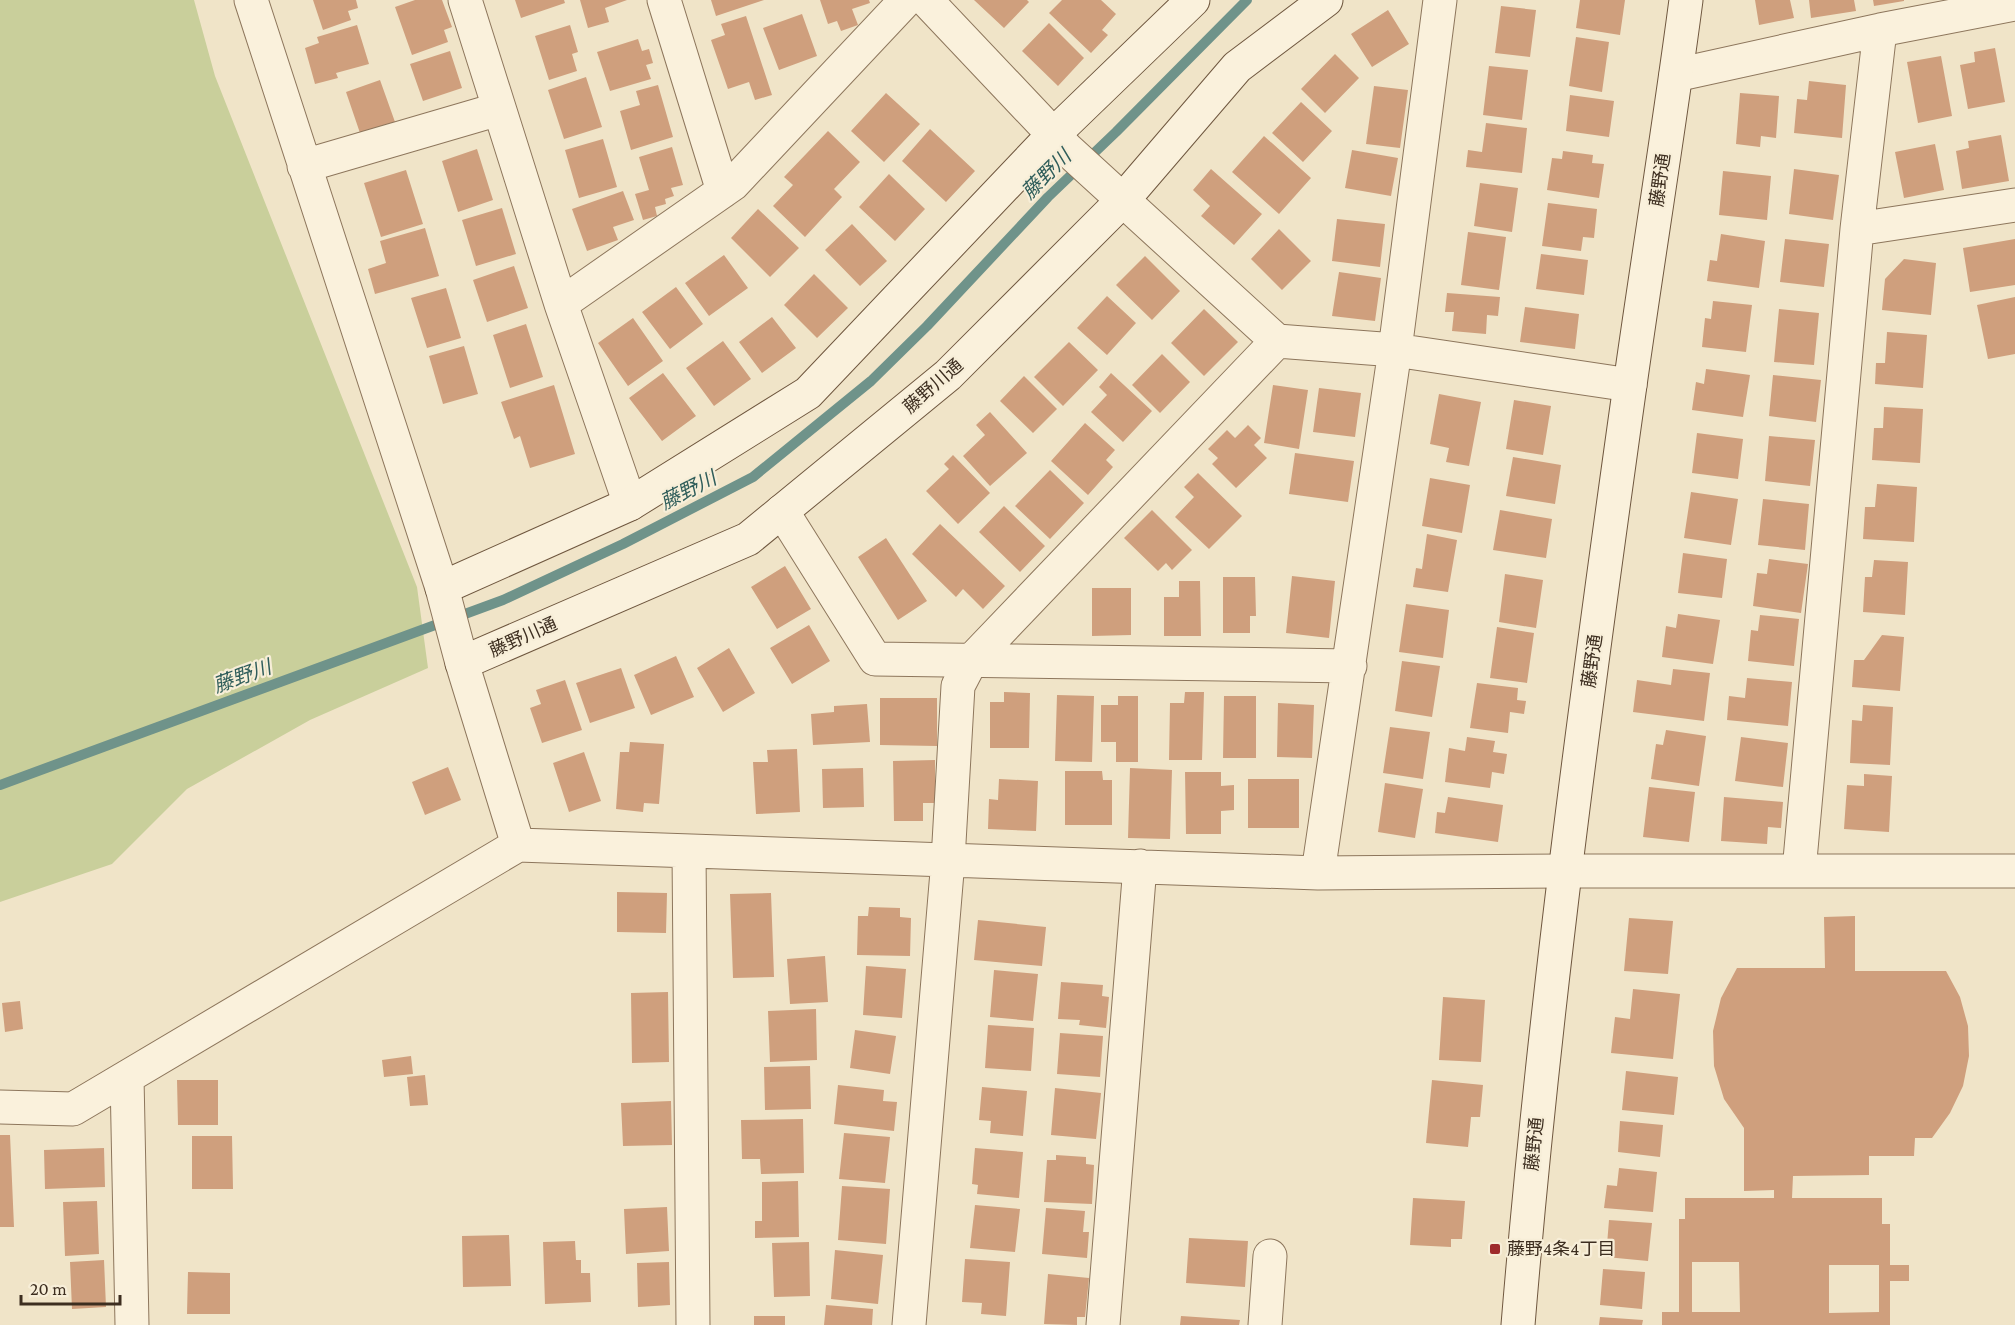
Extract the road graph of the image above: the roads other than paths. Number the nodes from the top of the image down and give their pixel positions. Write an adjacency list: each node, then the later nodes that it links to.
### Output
1 (251, 0): 15 (street)
2 (465, 0): 13 (street)
3 (664, 0): 16 (street)
4 (906, 0): 16 (street)
5 (926, 0): 14 (street)
6 (1193, 0): 14 (street)
7 (1326, 0): 17 (street, 藤野川通)
8 (1440, 0): 22 (street)
9 (1686, 0): 12 (street, 藤野通)
10 (2015, 4): 11 (street)
11 (1880, 30): 12 (street); 19 (street)
12 (1676, 75): 23 (street, 藤野通)
13 (499, 109): 15 (street); 20 (street)
14 (1061, 143): 17 (street); 24 (street)
15 (304, 166): 26 (street)
16 (723, 191): 20 (street)
17 (1115, 195): 21 (street); 25 (street, 藤野川通)
18 (2015, 206): 19 (street)
19 (1857, 229): 35 (street)
20 (561, 304): 24 (street)
21 (1277, 342): 22 (street); 27 (street)
22 (1395, 351): 23 (street); 29 (street)
23 (1630, 385): 34 (street, 藤野通)
24 (630, 504): 26 (street)
25 (782, 512): 27 (street); 28 (street, 藤野川通)
26 (442, 588): 28 (street)
27 (971, 661): 29 (street); 32 (street)
28 (462, 663): 30 (street)
29 (1350, 666): 37 (street)
30 (518, 844): 31 (street); 38 (street)
31 (689, 851): 32 (street); 42 (street)
32 (948, 860): 33 (street); 43 (street)
33 (1140, 866): 37 (street); 44 (street)
34 (1564, 871): 35 (street); 37 (street); 46 (street, 藤野通)
35 (1799, 871): 36 (street)
36 (2015, 871)
37 (1318, 873)
38 (127, 1077): 39 (street); 41 (street)
39 (0, 1107)
40 (1270, 1256): 45 (street)
41 (132, 1325)
42 (693, 1325)
43 (909, 1325)
44 (1103, 1325)
45 (1265, 1325)
46 (1518, 1325)

